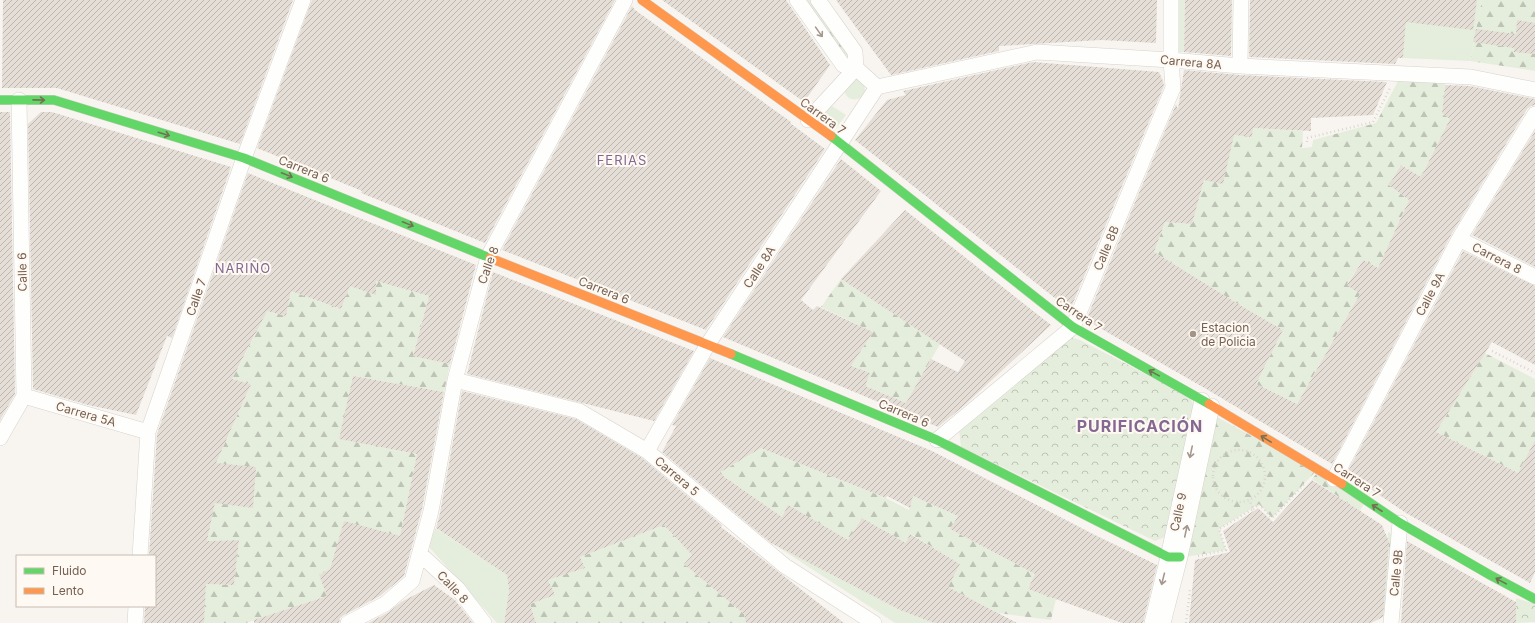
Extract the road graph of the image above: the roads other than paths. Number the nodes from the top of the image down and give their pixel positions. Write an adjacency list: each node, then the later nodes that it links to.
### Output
1 (303, 0): 18 (street, Calle 7)
2 (625, 0): 20 (street, Calle 8)
3 (642, 0): 16 (street, Carrera 7)
4 (797, 0): 10 (street, one-way to 10)
5 (818, 0): 10 (street)
6 (1171, 0): 8 (street, Calle 8B)
7 (1241, 0): 9 (street)
8 (1170, 60): 9 (street, Carrera 8A); 11 (street, Carrera 8A); 22 (street, Calle 8B)
9 (1240, 66): 12 (street, Carrera 8A)
10 (856, 68): 11 (street); 16 (street)
11 (877, 87): 17 (street, Calle 8A)
12 (1535, 90)
13 (0, 100): 14 (street, Carrera 6)
14 (19, 100): 18 (street, Carrera 6, one-way to 18); 25 (street, Calle 6)
15 (1535, 114): 19 (street, Calle 9A)
16 (808, 120): 17 (street, Carrera 7)
17 (840, 143): 22 (street, Carrera 7); 23 (street, Calle 8A)
18 (244, 158): 20 (street, Carrera 6, one-way to 20); 27 (street, Calle 7)
19 (1459, 239): 21 (street, Carrera 8); 31 (street, Calle 9A)
20 (488, 257): 23 (street, Carrera 6); 24 (street, Calle 8)
21 (1535, 277)
22 (1073, 328): 26 (street, Carrera 7, one-way to 22); 29 (street, Calle 8B)
23 (708, 344): 29 (street, Carrera 6); 30 (street, Calle 8A)
24 (455, 380): 30 (street, Carrera 5); 33 (street, Calle 8)
25 (24, 396): 27 (street, Carrera 5A); 28 (street)
26 (1207, 403): 31 (street, Carrera 7, one-way to 26); 35 (street, Calle 9)
27 (148, 432): 34 (street, Calle 7)
28 (0, 438)
29 (937, 440): 35 (street, Carrera 6)
30 (647, 451): 41 (street, Carrera 5)
31 (1334, 479): 32 (street, Carrera 7, one-way to 31)
32 (1400, 523): 36 (street, Carrera 7, one-way to 32); 44 (street, Calle 9B)
33 (420, 554): 39 (street, Calle 8); 40 (street, Calle 8)
34 (140, 555)
35 (1174, 557): 42 (street, Calle 9, one-way to 42); 43 (street, Calle 9)
36 (1534, 595)
37 (136, 607): 38 (street)
38 (135, 623)
39 (348, 623)
40 (484, 623)
41 (874, 623)
42 (1152, 623)
43 (1163, 623)
44 (1391, 623)

